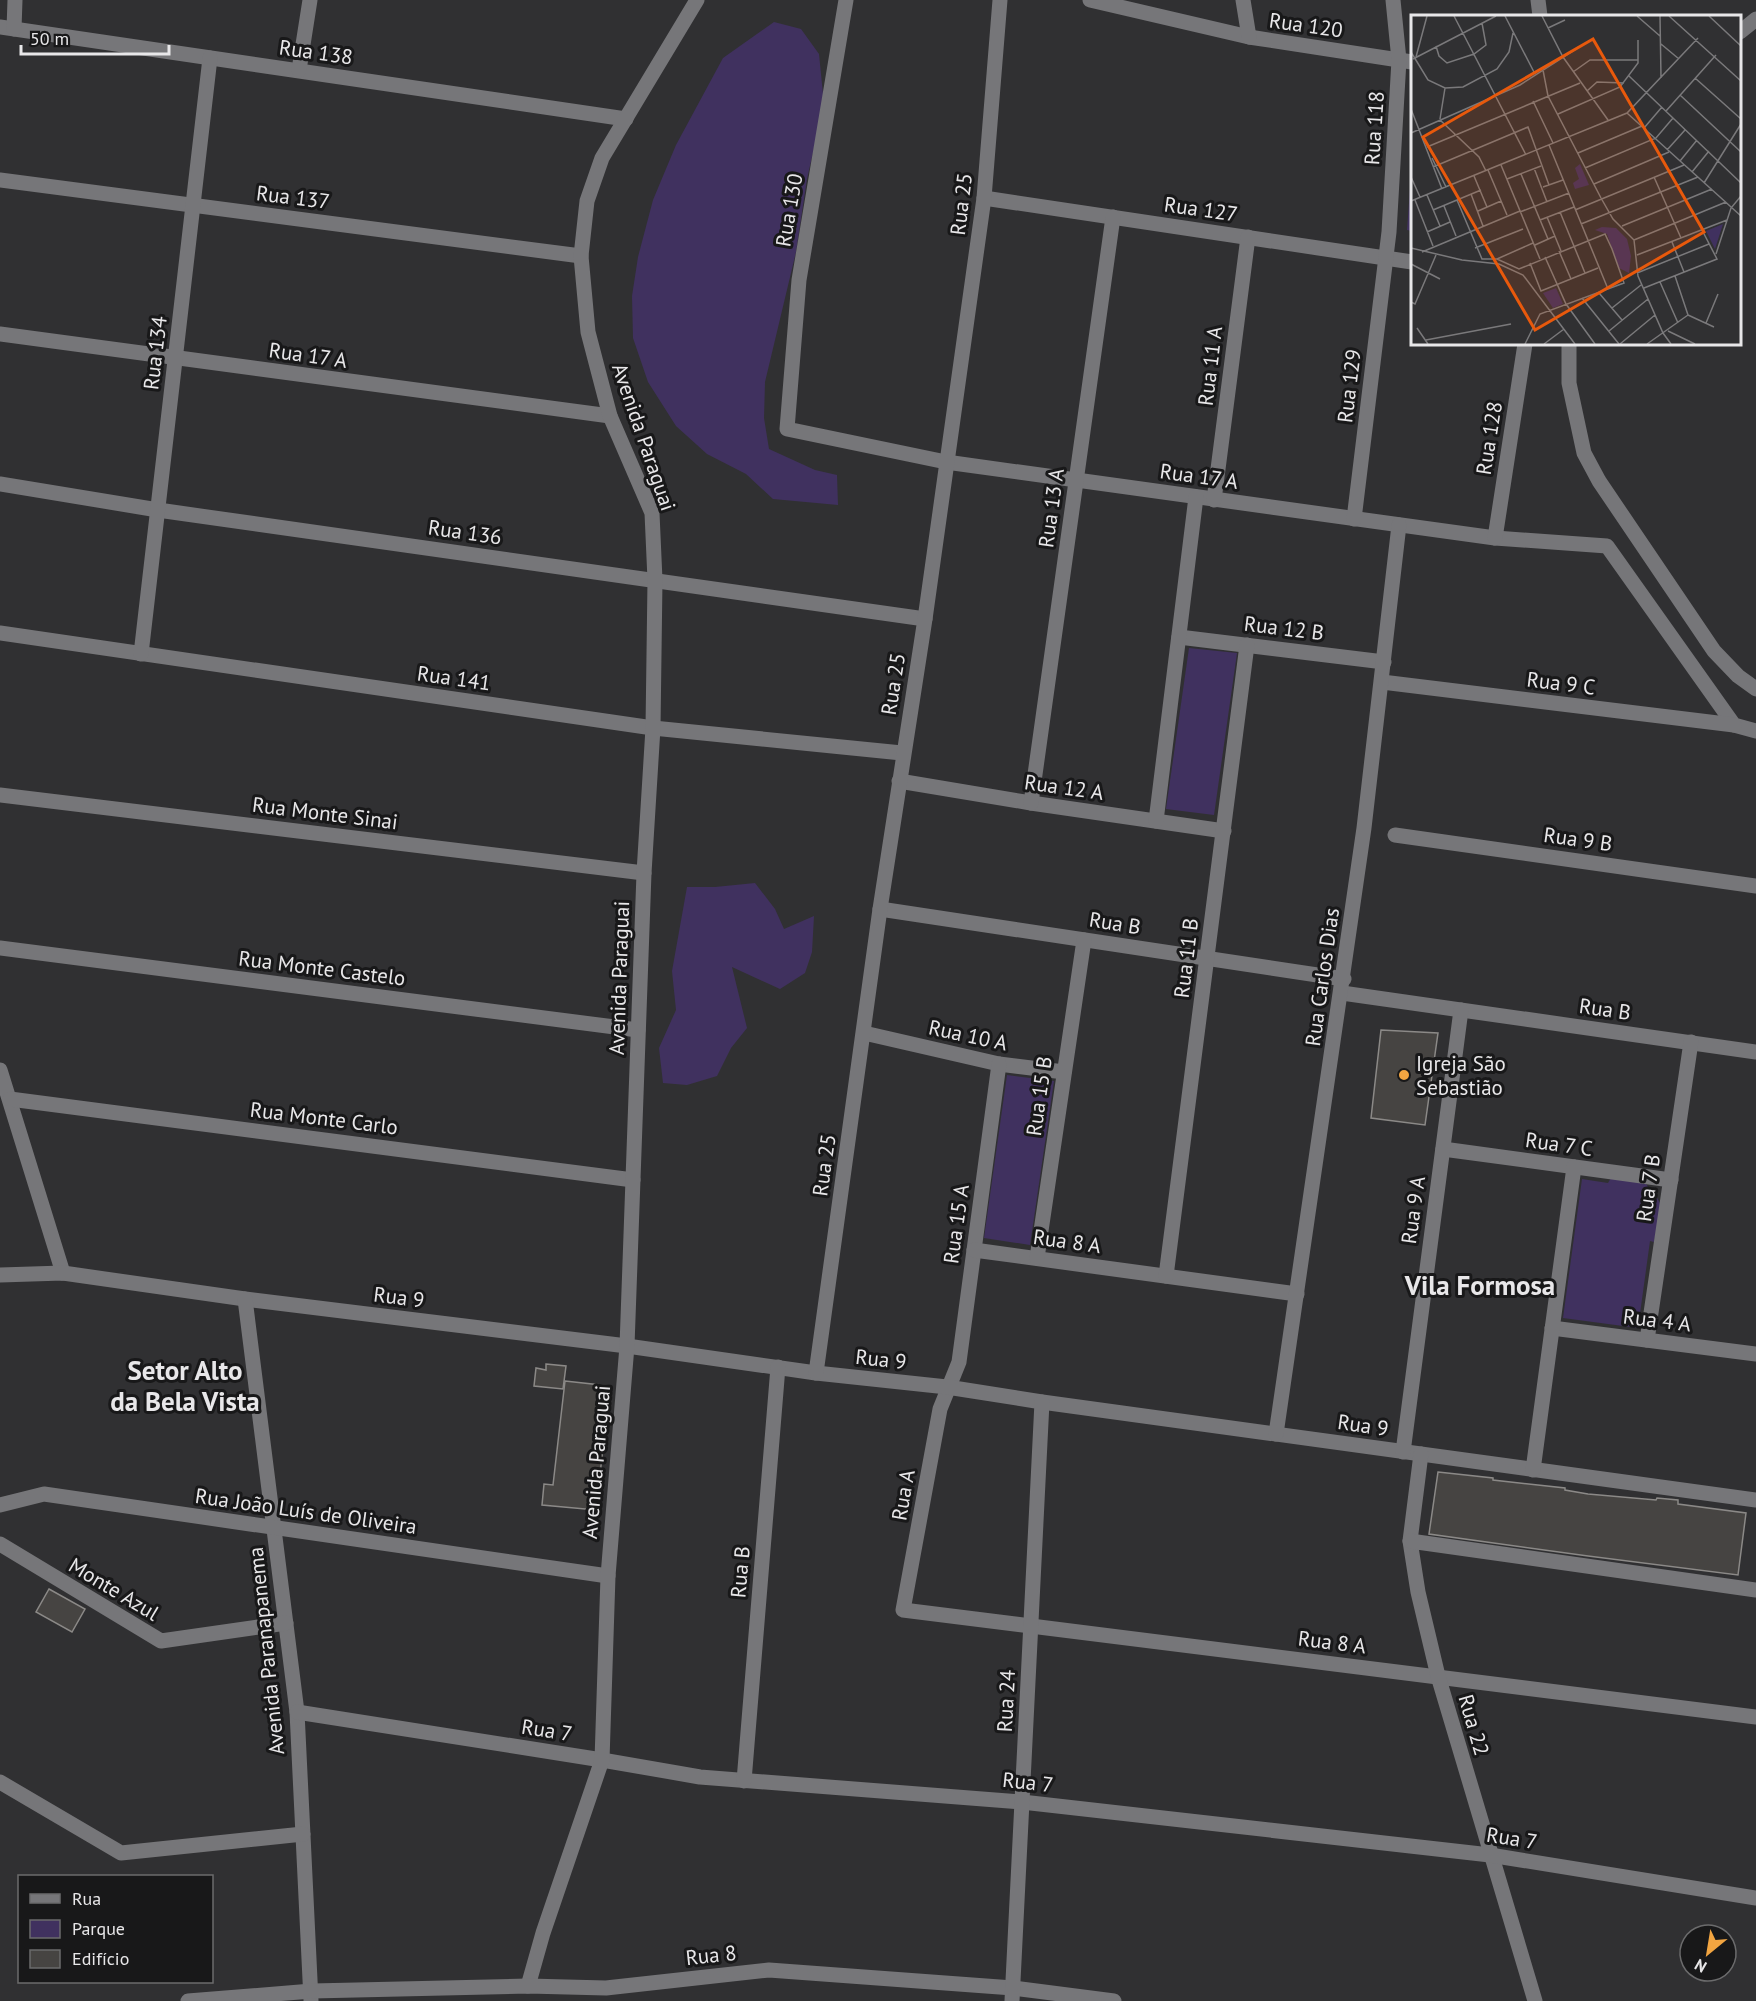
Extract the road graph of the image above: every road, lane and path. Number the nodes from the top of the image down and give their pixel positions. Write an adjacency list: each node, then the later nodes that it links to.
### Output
1 (15, 0): 12 (street)
2 (310, 0): 17 (street)
3 (697, 0): 18 (street, Avenida Paraguai)
4 (846, 0): 32 (street, Rua 130)
5 (1000, 0): 20 (street, Rua 25)
6 (1090, 0): 14 (street, Rua 120)
7 (1243, 0): 14 (street)
8 (1393, 0): 16 (street, Rua 118)
9 (1538, 0): 10 (street)
10 (1540, 15)
11 (1756, 19): 13 (street)
12 (7, 28): 15 (street, Rua 138)
13 (1741, 31)
14 (1249, 37): 16 (street, Rua 120)
15 (210, 58): 17 (street, Rua 138); 21 (street, Rua 134)
16 (1406, 61): 25 (street, Rua 118)
17 (299, 70): 18 (street, Rua 138)
18 (626, 118): 24 (street, Avenida Paraguai)
19 (0, 180): 21 (street, Rua 137)
20 (984, 198): 22 (street, Rua 127); 33 (street, Rua 25)
21 (194, 205): 24 (street, Rua 137); 30 (street, Rua 134)
22 (1113, 217): 23 (street, Rua 127); 34 (street, Rua 13 A)
23 (1248, 237): 25 (street, Rua 127); 37 (street, Rua 11 A)
24 (581, 256): 31 (street, Avenida Paraguai)
25 (1386, 258): 26 (street, Rua 127); 39 (street, Rua 129)
26 (1411, 262)
27 (0, 334): 30 (street, Rua 17 A)
28 (1525, 345): 41 (street, Rua 128)
29 (1569, 345): 50 (street)
30 (176, 358): 31 (street, Rua 17 A); 38 (street, Rua 134)
31 (610, 416): 42 (street, Avenida Paraguai)
32 (788, 429): 33 (street, Rua 17 A)
33 (946, 462): 34 (street, Rua 17 A); 43 (street, Rua 25)
34 (1076, 481): 36 (street, Rua 17 A); 57 (street, Rua 13 A)
35 (0, 484): 38 (street, Rua 136)
36 (1196, 497): 37 (street, Rua 17 A); 45 (street)
37 (1214, 500): 39 (street, Rua 17 A)
38 (158, 510): 42 (street, Rua 136); 47 (street, Rua 134)
39 (1354, 519): 40 (street, Rua 17 A)
40 (1399, 525): 41 (street, Rua 17 A); 48 (street, Rua Carlos Dias)
41 (1495, 538): 51 (street, Rua 17 A)
42 (655, 580): 43 (street, Rua 136); 52 (street, Avenida Paraguai)
43 (925, 619): 54 (street, Rua 25)
44 (0, 633): 47 (street, Rua 141)
45 (1179, 637): 46 (street, Rua 12 B); 58 (street)
46 (1248, 645): 48 (street, Rua 12 B); 59 (street, Rua 11 B)
47 (141, 654): 52 (street, Rua 141)
48 (1384, 662): 49 (street, Rua Carlos Dias)
49 (1382, 682): 51 (street, Rua 9 C); 67 (street, Rua Carlos Dias)
50 (1756, 689)
51 (1734, 726): 53 (street, Rua 9 C)
52 (653, 728): 54 (street, Rua 141); 61 (street, Avenida Paraguai)
53 (1756, 731)
54 (902, 753): 55 (street, Rua 25)
55 (899, 781): 57 (street, Rua 12 A); 63 (street, Rua 25)
56 (0, 795): 61 (street, Rua Monte Sinai)
57 (1031, 804): 58 (street, Rua 12 A)
58 (1156, 821): 59 (street, Rua 12 A)
59 (1224, 831): 66 (street, Rua 11 B)
60 (1395, 835): 62 (street, Rua 9 B)
61 (644, 873): 69 (street, Avenida Paraguai)
62 (1756, 886)
63 (880, 909): 64 (street, Rua B); 70 (street, Rua 25)
64 (1084, 940): 66 (street, Rua B); 74 (street, Rua 15 B)
65 (0, 948): 69 (street, Rua Monte Castelo)
66 (1207, 958): 67 (street, Rua B); 84 (street, Rua 11 B)
67 (1343, 986): 68 (street, Rua B); 85 (street, Rua Carlos Dias)
68 (1461, 1010): 71 (street, Rua B); 76 (street, Rua 9 A)
69 (638, 1030): 78 (street, Avenida Paraguai)
70 (864, 1034): 73 (street, Rua 10 A); 92 (street, Rua 25)
71 (1691, 1042): 72 (street, Rua B); 79 (street, Rua 7 B)
72 (1756, 1052)
73 (999, 1064): 74 (street, Rua 10 A); 80 (street, Rua 15 A)
74 (1064, 1072): 81 (street, Rua 15 B)
75 (4, 1085): 78 (street, Rua Monte Carlo); 82 (street)
76 (1443, 1149): 77 (street, Rua 7 C); 96 (street, Rua 9 A)
77 (1574, 1167): 79 (street, Rua 7 C); 87 (street)
78 (633, 1180): 89 (street, Avenida Paraguai)
79 (1671, 1180): 88 (street, Rua 7 B)
80 (974, 1250): 81 (street, Rua 8 A); 93 (street, Rua 15 A)
81 (1037, 1258): 84 (street, Rua 8 A)
82 (63, 1273): 83 (street, Rua 9); 86 (street, Rua 9)
83 (0, 1275)
84 (1166, 1276): 85 (street, Rua 8 A)
85 (1297, 1294): 95 (street, Rua Carlos Dias)
86 (245, 1299): 89 (street, Rua 9); 101 (street, Avenida Paranapanema)
87 (1552, 1328): 88 (street, Rua 4 A); 98 (street)
88 (1647, 1340): 90 (street, Rua 4 A)
89 (627, 1346): 91 (street, Rua 9); 104 (street, Avenida Paraguai)
90 (1756, 1354)
91 (778, 1367): 92 (street, Rua 9); 113 (street, Rua B)
92 (816, 1373): 93 (street, Rua 9)
93 (947, 1388): 94 (street, Rua 9); 106 (street, Rua A)
94 (1042, 1402): 95 (street, Rua 9); 108 (street, Rua 24)
95 (1276, 1434): 96 (street, Rua 9)
96 (1402, 1452): 97 (street, Rua 9)
97 (1421, 1454): 98 (street, Rua 9); 102 (street, Rua 22)
98 (1533, 1470): 99 (street, Rua 9)
99 (1756, 1500)
100 (0, 1505): 101 (street, Rua João Luís de Oliveira)
101 (274, 1528): 104 (street, Rua João Luís de Oliveira); 107 (street, Avenida Paranapanema)
102 (1410, 1541): 105 (street); 109 (street, Rua 22)
103 (0, 1544): 107 (street, Monte Azul)
104 (608, 1576): 112 (street, Avenida Paraguai)
105 (1756, 1590)
106 (903, 1610): 108 (street, Rua 8 A)
107 (286, 1623): 110 (street, Avenida Paranapanema)
108 (1031, 1626): 109 (street, Rua 8 A); 115 (street, Rua 24)
109 (1438, 1676): 111 (street, Rua 8 A); 117 (street, Rua 22)
110 (297, 1712): 112 (street, Rua 7); 116 (street, Avenida Paranapanema)
111 (1756, 1717)
112 (602, 1760): 113 (street, Rua 7); 119 (street, Avenida Paraguai)
113 (744, 1781): 115 (street, Rua 7)
114 (0, 1782): 116 (street)
115 (1022, 1802): 117 (street, Rua 7); 121 (street, Rua 24)
116 (303, 1834): 122 (street, Avenida Paranapanema)
117 (1490, 1855): 118 (street, Rua 7); 125 (street, Rua 22)
118 (1756, 1898)
119 (528, 1986): 120 (street, Rua 8); 122 (street, Rua 8)
120 (606, 1994): 121 (street, Rua 8)
121 (1012, 1995): 124 (street, Rua 8)
122 (311, 1996): 123 (street, Rua 8)
123 (188, 2001)
124 (1114, 2001)
125 (1535, 2001)

